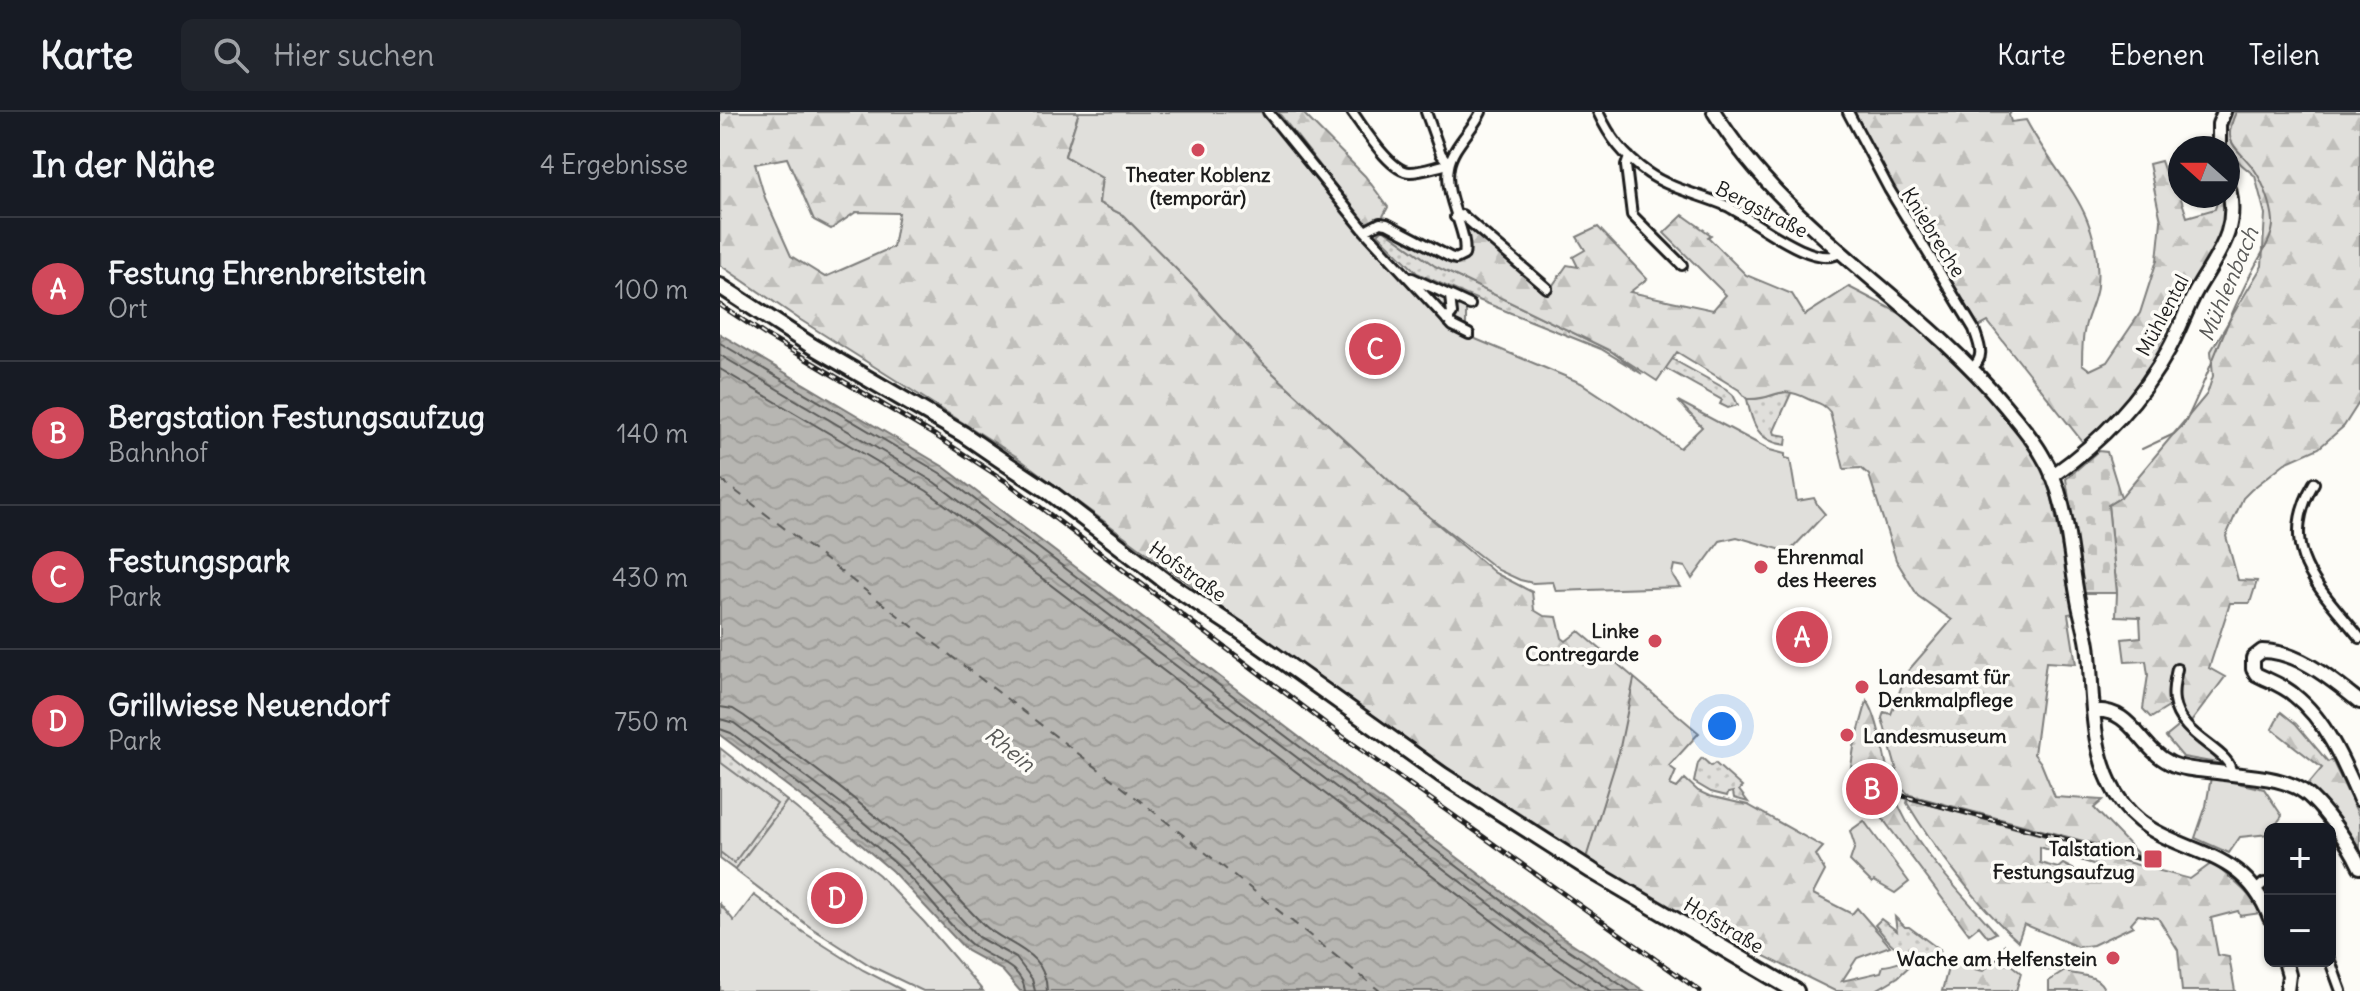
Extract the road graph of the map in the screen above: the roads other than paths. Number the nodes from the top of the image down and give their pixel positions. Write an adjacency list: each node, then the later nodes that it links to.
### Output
1 (1268, 112): 14 (street)
2 (1352, 112): 11 (street)
3 (1426, 112): 11 (street)
4 (1481, 112): 11 (street)
5 (1598, 112): 10 (street, Bergstraße)
6 (1714, 112): 15 (main road)
7 (1848, 112): 24 (street, Kniebreche)
8 (2224, 112): 9 (main road)
9 (2219, 136)
10 (1629, 157): 15 (street, Bergstraße); 16 (street)
11 (1449, 164): 13 (street)
12 (2230, 208): 25 (main road, Mühlental)
13 (1455, 217): 14 (street); 19 (street)
14 (1365, 231): 17 (street)
15 (1841, 252): 24 (main road)
16 (1682, 265)
17 (1403, 272): 20 (street); 22 (street)
18 (720, 286): 36 (main road, Hofstraße)
19 (1547, 288)
20 (1450, 296): 21 (street); 22 (street)
21 (1470, 305)
22 (1447, 320): 23 (street)
23 (1469, 334)
24 (1972, 368): 25 (main road)
25 (2052, 476): 30 (main road)
26 (2314, 483): 27 (street)
27 (2360, 638)
28 (2177, 669): 31 (street)
29 (2360, 702): 32 (main road)
30 (2093, 716): 31 (main road); 35 (main road)
31 (2231, 774): 33 (main road)
32 (2360, 800)
33 (2360, 867)
34 (2264, 883): 35 (street)
35 (2257, 889): 37 (main road)
36 (1630, 894): 41 (main road, Hofstraße); 42 (main road, Hofstraße)
37 (2264, 905)
38 (2287, 967): 40 (main road)
39 (2332, 967): 43 (street)
40 (2288, 988)
41 (1779, 991)
42 (1796, 991)
43 (2341, 991)

